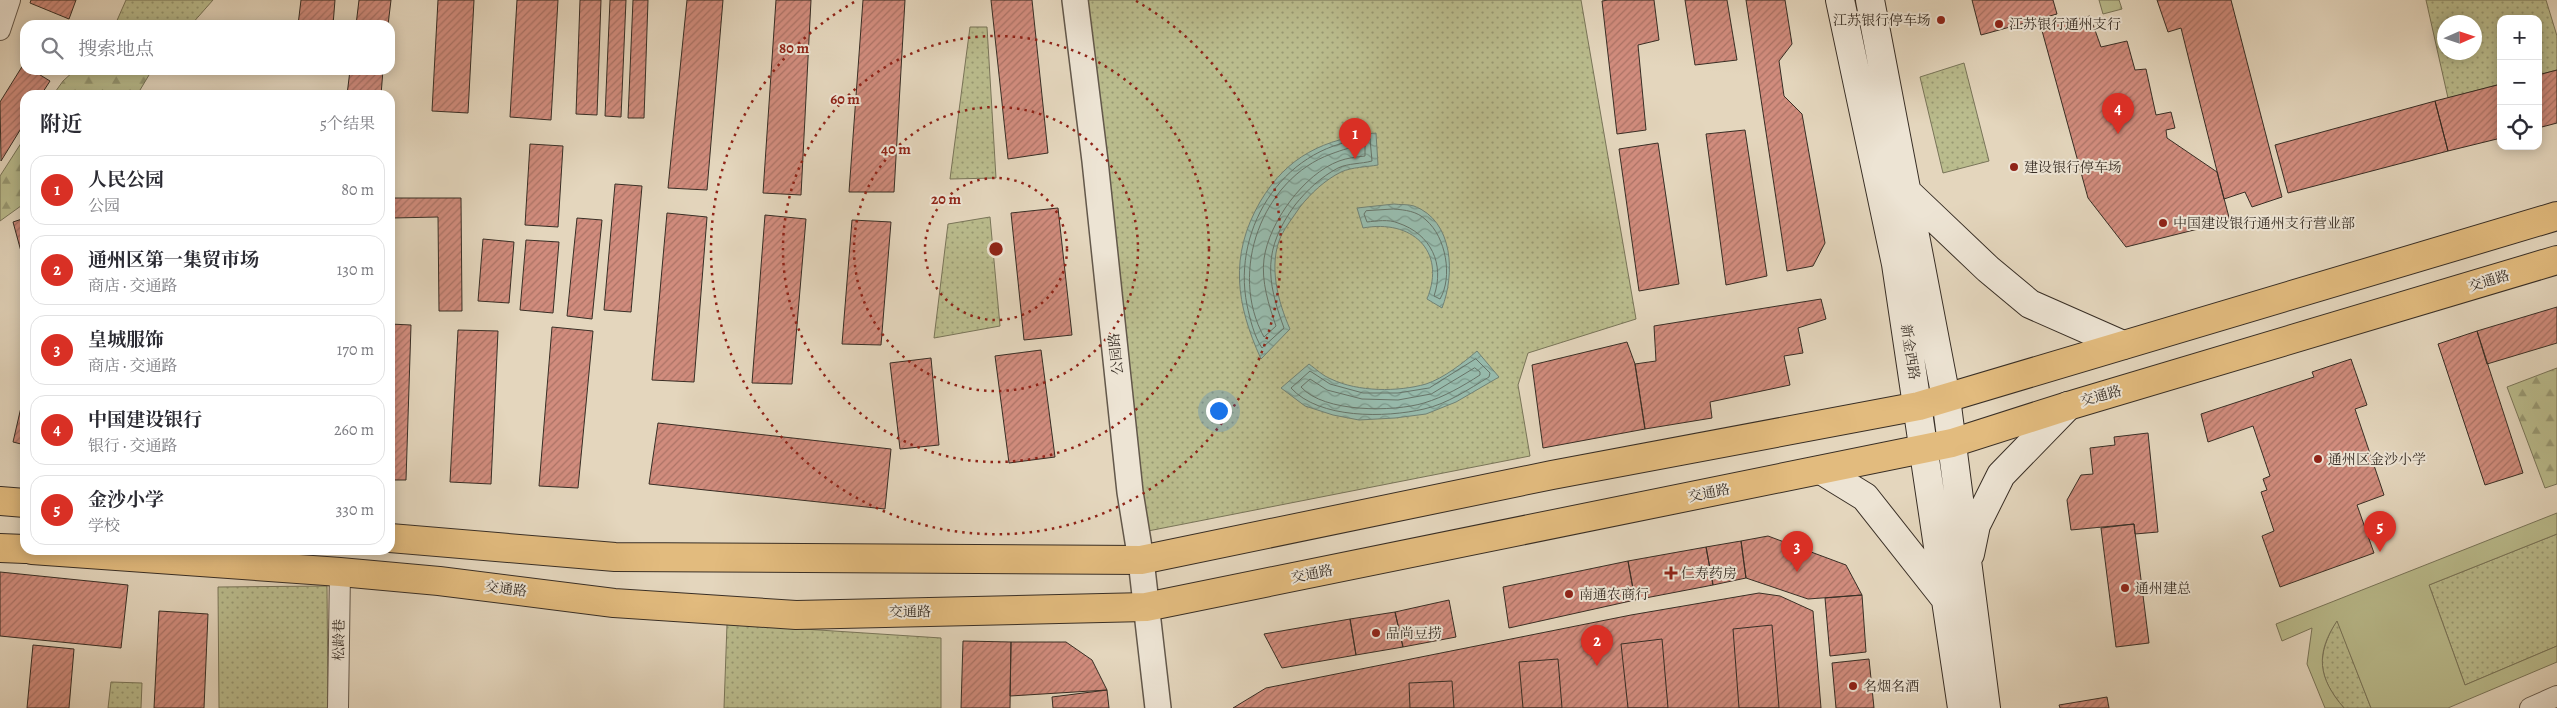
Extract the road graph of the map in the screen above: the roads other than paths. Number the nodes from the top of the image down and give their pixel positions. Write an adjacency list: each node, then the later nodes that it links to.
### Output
1 (10, 0): 5 (street)
2 (1074, 0): 22 (street, 公园路)
3 (1840, 0): 11 (main road, 新金西路)
4 (1870, 0): 6 (main road, 新金西路)
5 (0, 30)
6 (1906, 190): 9 (main road); 10 (main road, 新金西路)
7 (2557, 216): 9 (main road)
8 (2557, 260): 12 (main road, 交通路)
9 (2123, 345): 10 (main road)
10 (1946, 398): 11 (main road); 13 (main road, 新金西路)
11 (1919, 406): 14 (main road, 新金西路); 22 (main road)
12 (2068, 406): 13 (main road, 交通路); 23 (main road)
13 (1952, 443): 14 (main road, 交通路); 23 (main road, 新金西路)
14 (1925, 450): 15 (main road, 交通路); 25 (main road, 新金西路)
15 (1821, 470): 25 (main road); 26 (main road, 交通路)
16 (0, 501): 17 (main road)
17 (20, 503)
18 (395, 538): 22 (main road)
19 (0, 548): 20 (main road)
20 (20, 550)
21 (102, 555): 24 (main road, 交通路)
22 (1141, 560): 26 (street, 公园路)
23 (1966, 570): 31 (main road, 新金西路)
24 (340, 572): 26 (main road, 交通路); 28 (street, 松龄巷)
25 (1946, 600): 30 (main road, 新金西路)
26 (1146, 607): 29 (street, 公园路)
27 (2557, 696): 32 (street)
28 (338, 708)
29 (1158, 708)
30 (1962, 708)
31 (1986, 708)
32 (2530, 708)

